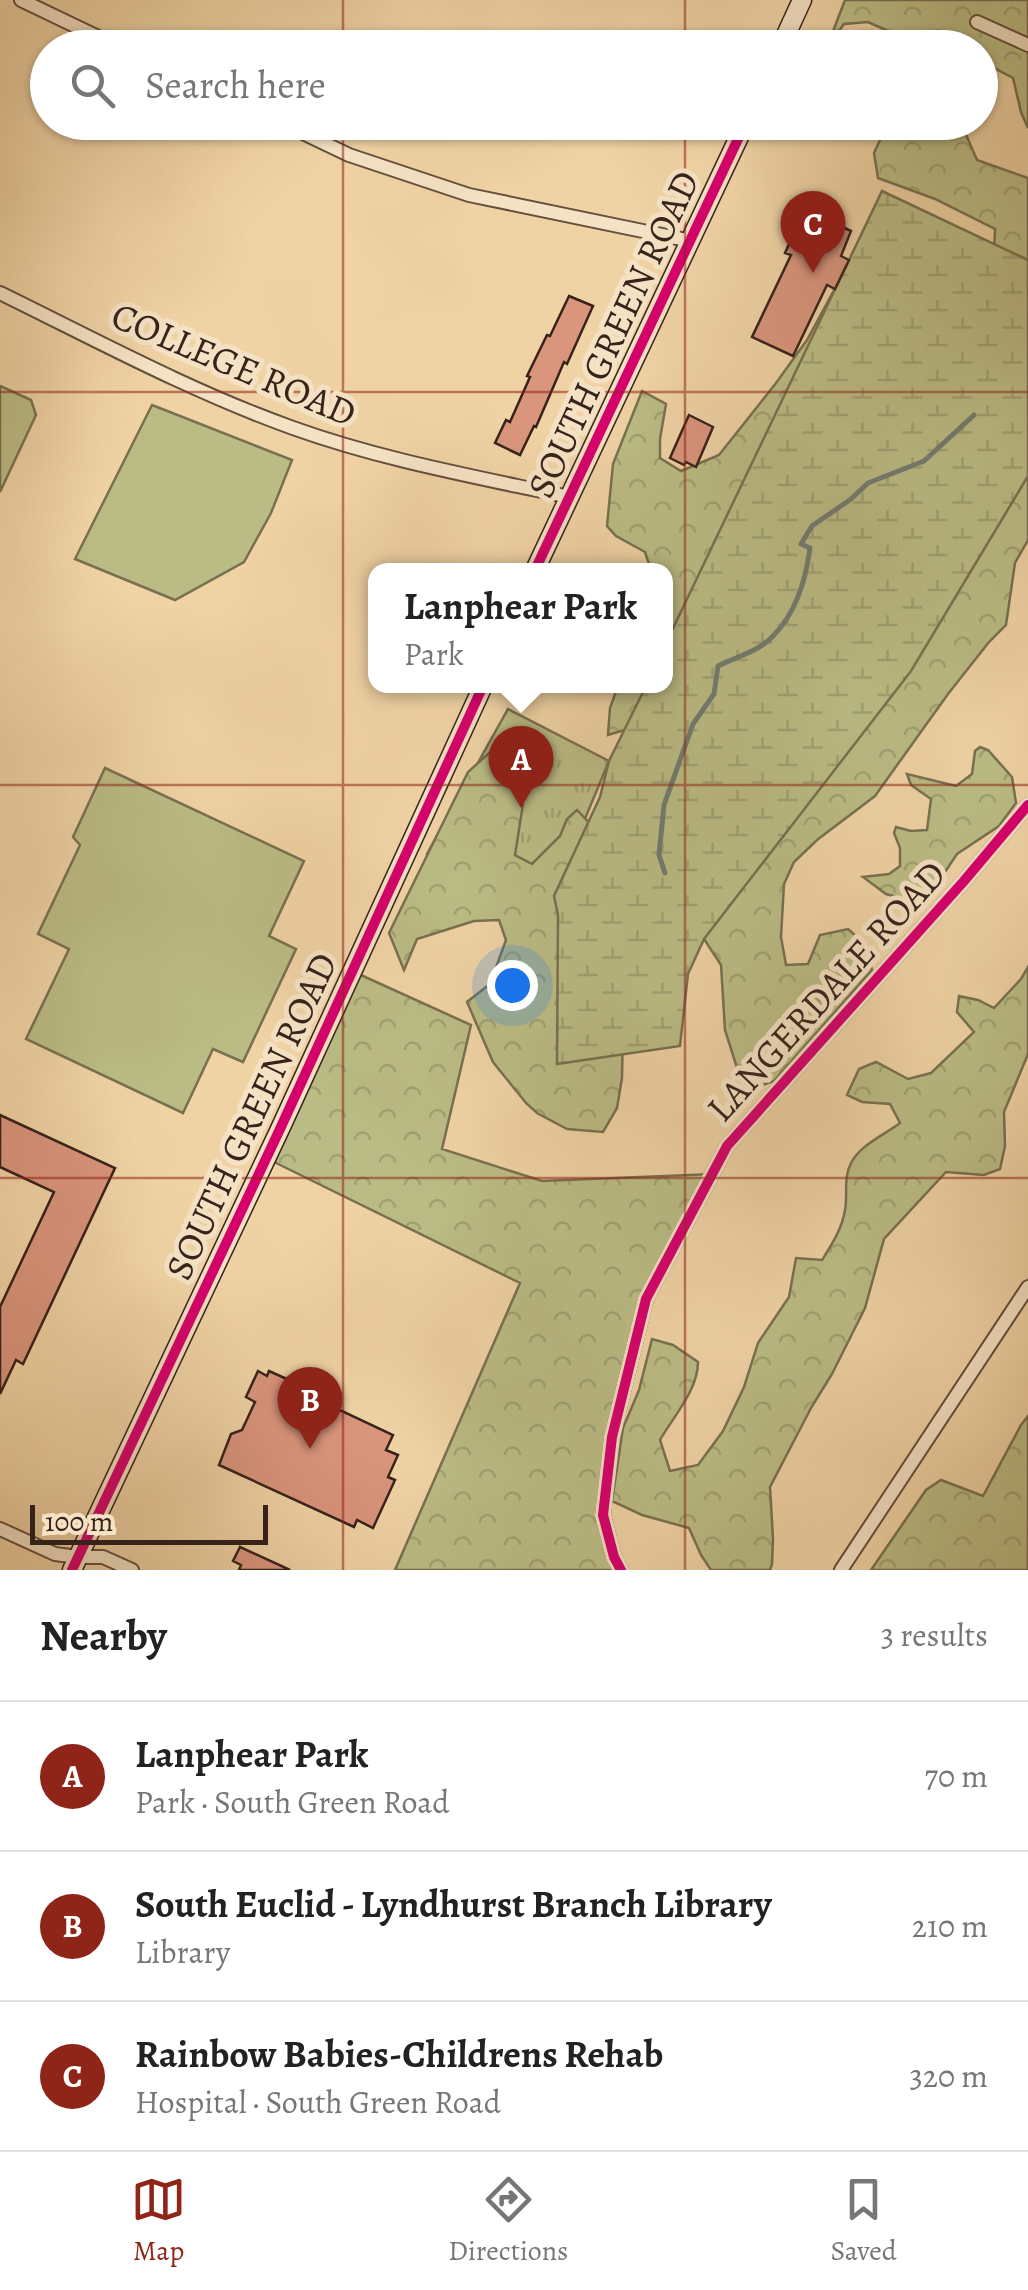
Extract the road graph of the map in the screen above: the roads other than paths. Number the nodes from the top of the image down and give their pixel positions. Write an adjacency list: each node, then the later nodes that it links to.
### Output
1 (21, 0): 4 (street)
2 (802, 0): 5 (main road)
3 (977, 22): 6 (street)
4 (84, 30)
5 (788, 30)
6 (995, 30)
7 (998, 31): 8 (street)
8 (1028, 45)
9 (318, 140): 11 (street)
10 (738, 140): 11 (main road, SOUTH GREEN ROAD)
11 (691, 241): 13 (main road, SOUTH GREEN ROAD)
12 (0, 293): 13 (street, COLLEGE ROAD)
13 (569, 498): 14 (main road, SOUTH GREEN ROAD)
14 (539, 563)
15 (480, 693): 19 (main road, SOUTH GREEN ROAD)
16 (1028, 805): 21 (street, LANGERDALE ROAD)
17 (1028, 1287): 22 (street)
18 (0, 1528): 19 (street)
19 (75, 1564): 20 (street)
20 (132, 1570)
21 (622, 1570)
22 (841, 1570)

